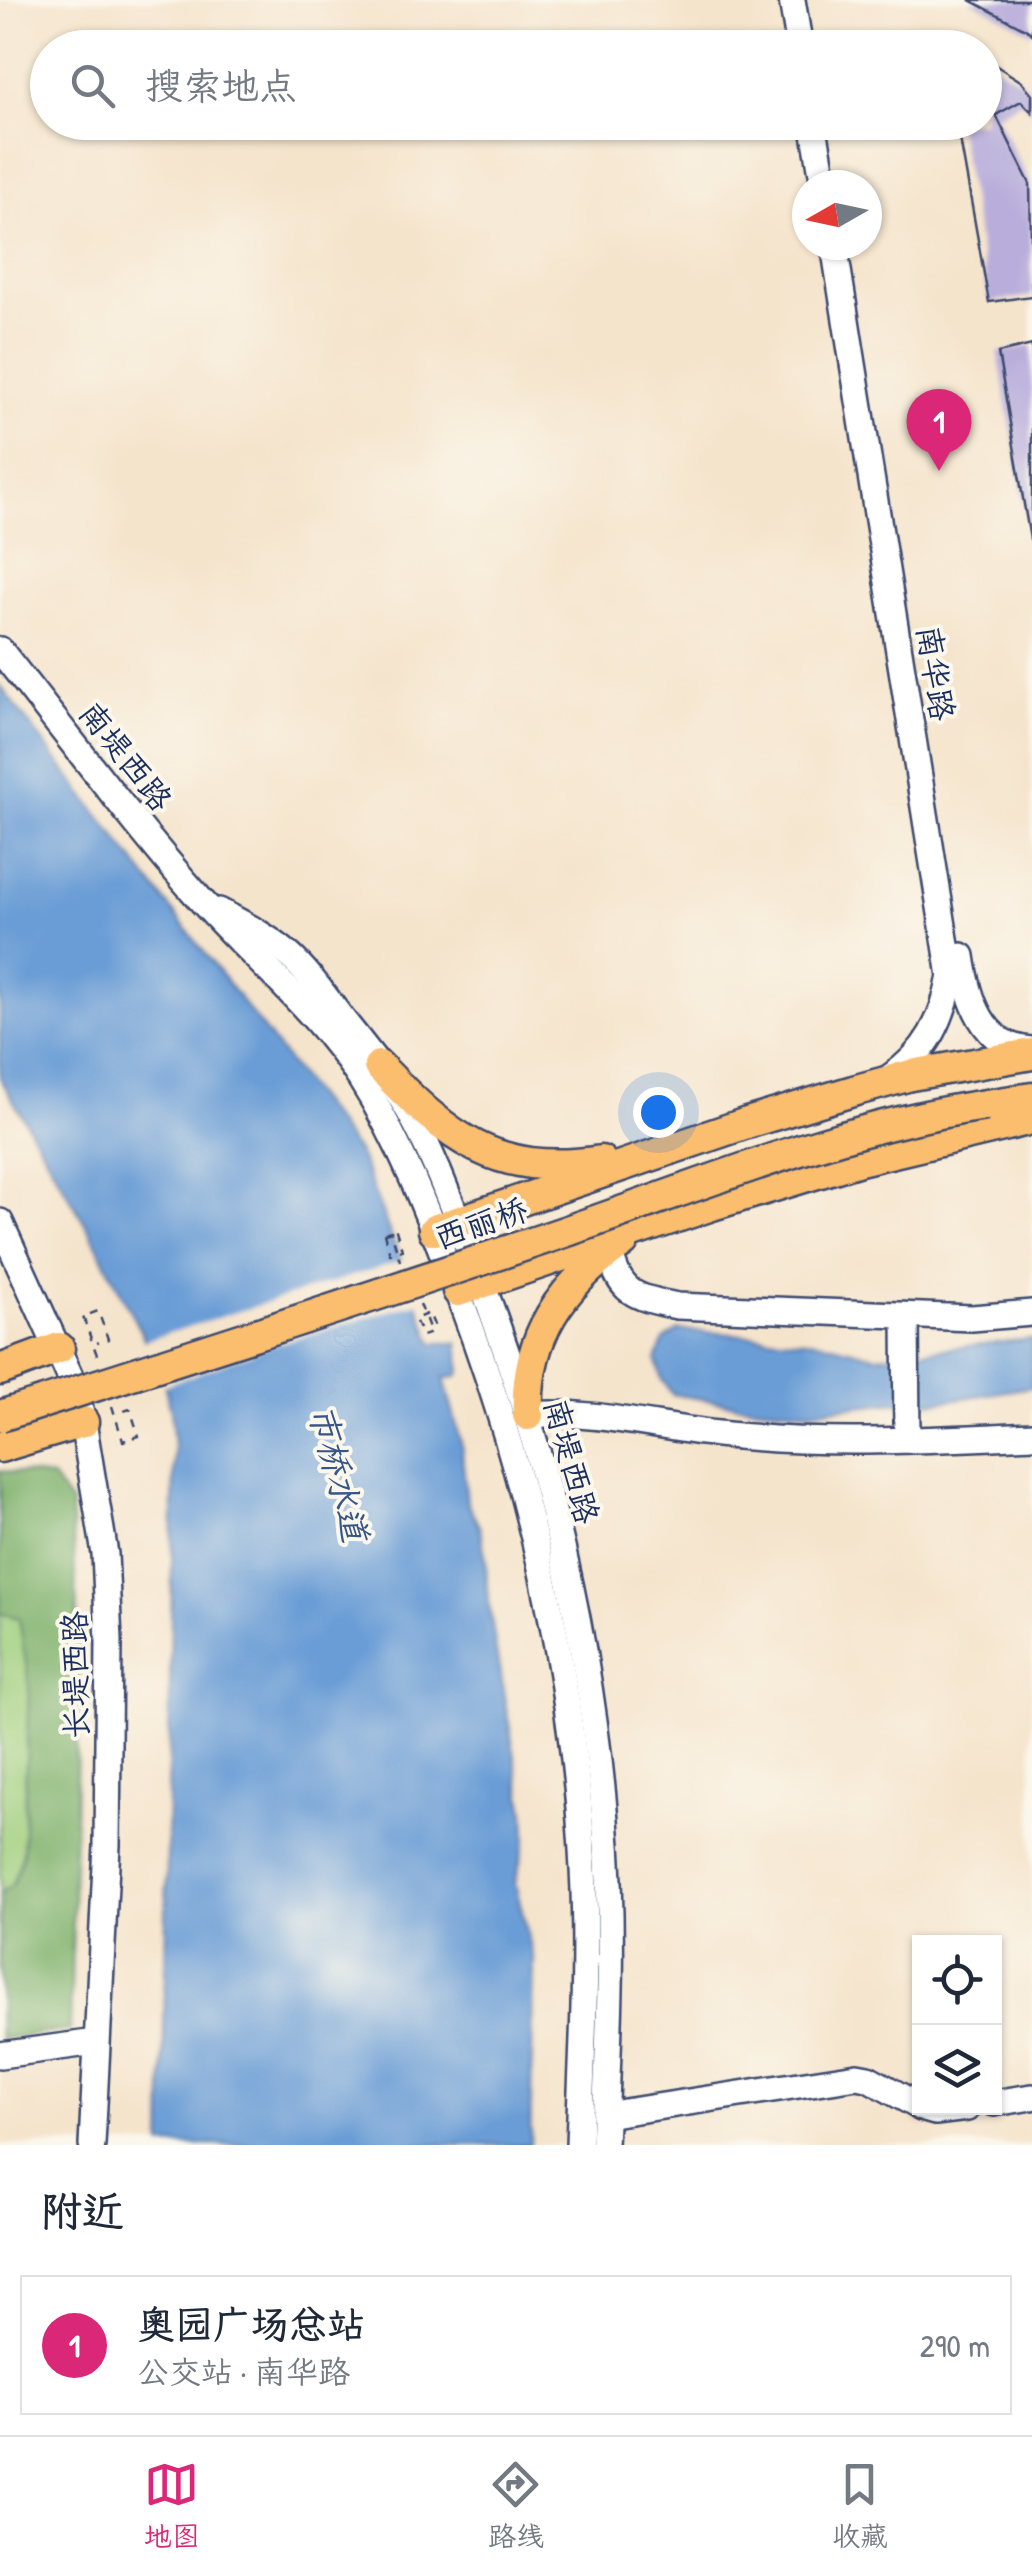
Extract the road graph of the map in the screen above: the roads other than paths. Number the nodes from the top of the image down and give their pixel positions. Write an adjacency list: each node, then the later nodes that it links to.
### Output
1 (792, 0): 3 (street)
2 (809, 0): 4 (street)
3 (797, 30)
4 (813, 30)
5 (816, 140): 7 (street)
6 (831, 140): 8 (street)
7 (821, 170)
8 (836, 170)
9 (836, 260): 16 (street, 南华路)
10 (850, 260): 13 (street, 南华路)
11 (0, 650): 12 (street, 南堤西路)
12 (202, 901): 14 (street, 南堤西路); 23 (street, 南堤西路)
13 (1032, 1052): 16 (main road)
14 (379, 1066): 20 (main road); 23 (street, 南堤西路)
15 (1032, 1071): 17 (main road)
16 (877, 1084): 20 (main road)
17 (985, 1094): 18 (main road); 30 (main road, 西丽桥); 32 (main road, 西丽桥, bridge)
18 (1032, 1098)
19 (1032, 1119): 22 (main road)
20 (664, 1152): 23 (main road)
21 (0, 1222): 28 (street, 长堤西路)
22 (651, 1225): 24 (main road); 25 (main road)
23 (446, 1226): 25 (street, 南堤西路)
24 (610, 1251): 27 (street); 31 (main road)
25 (470, 1286): 31 (street, 南堤西路); 46 (street, 南堤西路)
26 (1032, 1313): 27 (street)
27 (906, 1316): 36 (street)
28 (59, 1348): 29 (main road); 33 (street, 长堤西路)
29 (0, 1370)
30 (0, 1394)
31 (528, 1415): 36 (street); 44 (street, 南堤西路)
32 (0, 1416)
33 (83, 1422): 34 (main road); 38 (street, 长堤西路)
34 (46, 1433): 37 (main road); 38 (street)
35 (1032, 1435): 36 (street)
36 (907, 1440)
37 (0, 1447)
38 (88, 1466): 39 (street, 长堤西路)
39 (96, 2042): 40 (street); 45 (street, 长堤西路)
40 (0, 2055)
41 (1032, 2096): 42 (street)
42 (1002, 2102)
43 (912, 2103): 44 (street)
44 (606, 2115): 47 (street, 南堤西路)
45 (92, 2145)
46 (579, 2145)
47 (604, 2145)

